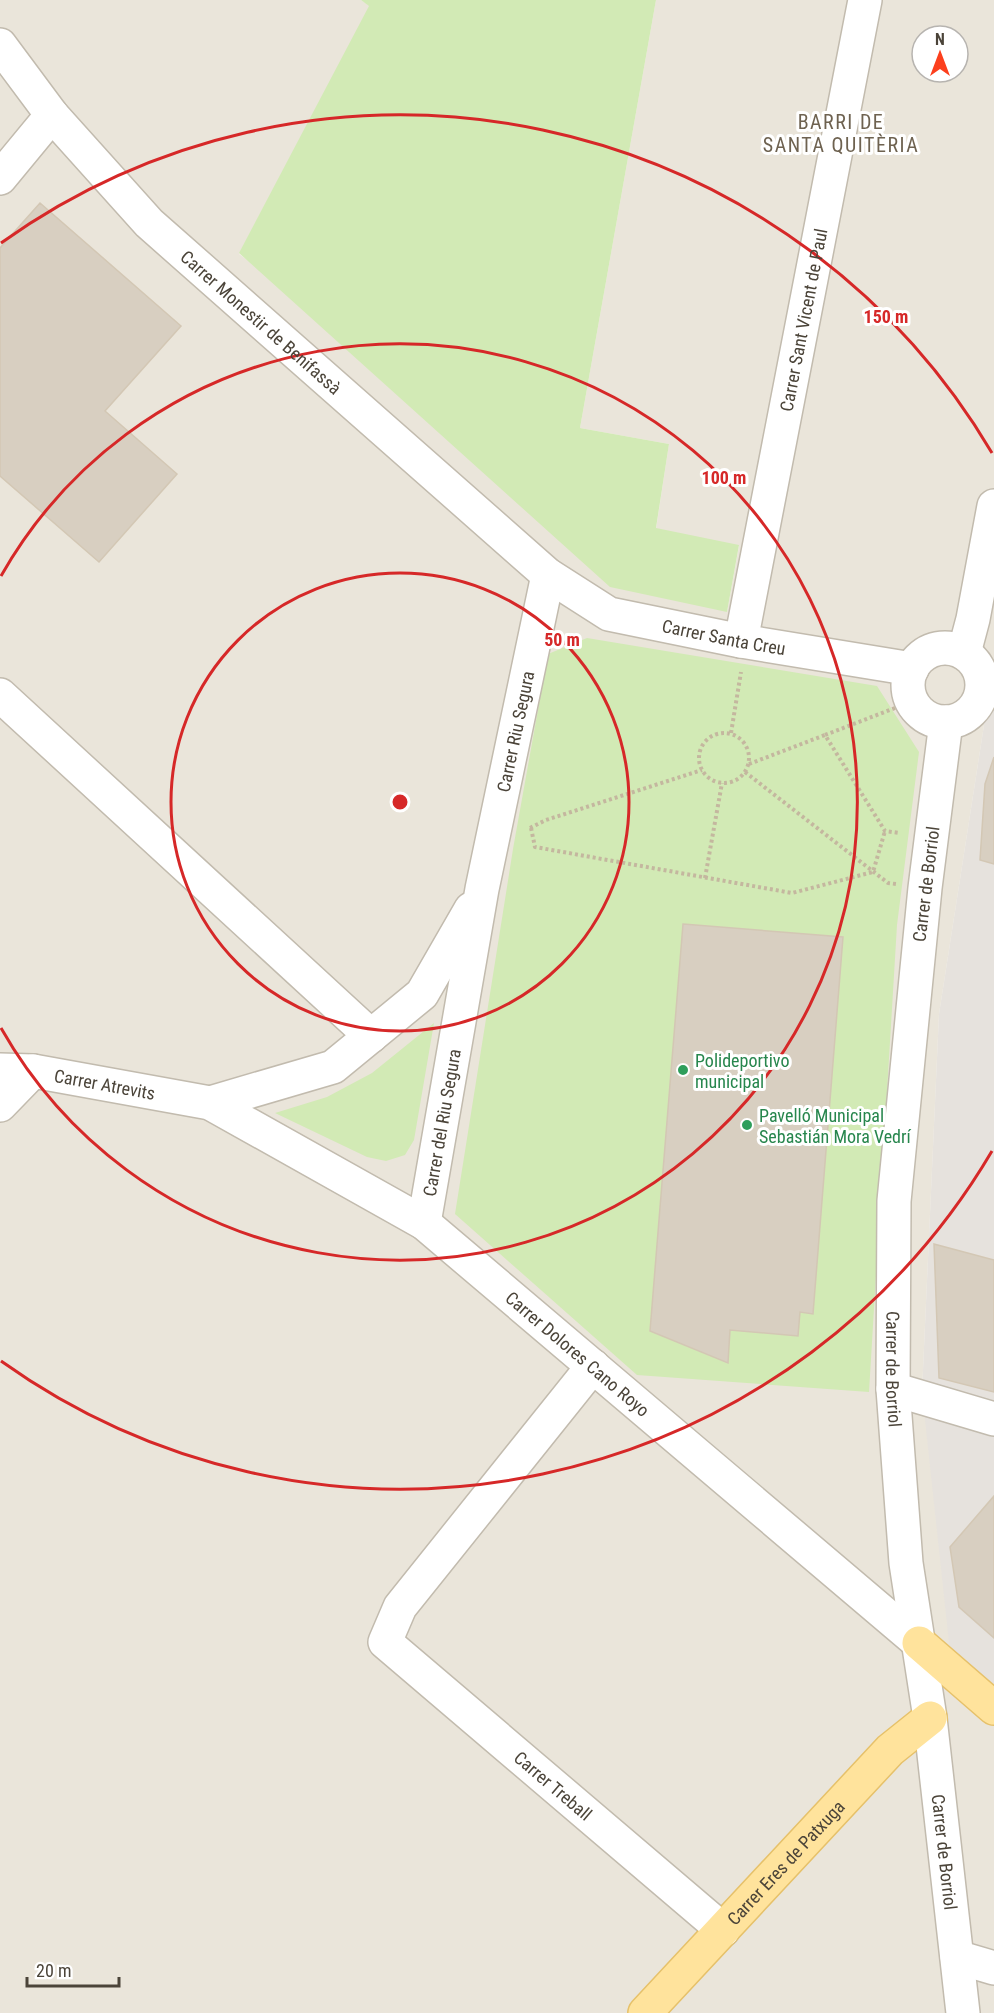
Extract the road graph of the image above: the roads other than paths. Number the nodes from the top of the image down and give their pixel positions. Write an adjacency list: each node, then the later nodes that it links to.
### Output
1 (865, 0): 7 (street, Carrer Sant Vicent de Paul)
2 (0, 45): 3 (street, Carrer Monestir de Benifassà)
3 (52, 115): 4 (street); 6 (street, Carrer Monestir de Benifassà)
4 (0, 178)
5 (994, 506): 8 (street)
6 (548, 575): 7 (street, Carrer Santa Creu); 12 (street, Carrer Riu Segura)
7 (743, 641): 9 (street, Carrer Santa Creu)
8 (979, 664): 9 (street); 11 (street)
9 (912, 669): 11 (street)
10 (0, 695): 15 (street)
11 (946, 723): 22 (street, Carrer de Borriol)
12 (482, 889): 13 (street); 14 (street, Carrer del Riu Segura)
13 (422, 994): 14 (street); 15 (street)
14 (459, 1022): 20 (street, Carrer del Riu Segura)
15 (371, 1036): 18 (street)
16 (0, 1070): 17 (street, Carrer Atrevits)
17 (33, 1071): 18 (street, Carrer Atrevits); 19 (street)
18 (210, 1103): 20 (street, Carrer Dolores Cano Royo)
19 (0, 1105)
20 (424, 1222): 21 (street, Carrer Dolores Cano Royo)
21 (593, 1366): 24 (street, Carrer Dolores Cano Royo); 27 (street, Carrer Treball)
22 (893, 1389): 23 (street); 24 (street, Carrer de Borriol)
23 (994, 1419)
24 (919, 1643): 25 (main road); 26 (street, Carrer de Borriol)
25 (994, 1708)
26 (930, 1718): 27 (main road, Carrer Eres de Patxuga); 28 (street, Carrer de Borriol)
27 (723, 1930): 30 (main road, Carrer Eres de Patxuga)
28 (957, 1957): 29 (street); 31 (street, Carrer de Borriol)
29 (994, 1968)
30 (645, 2013)
31 (963, 2013)

